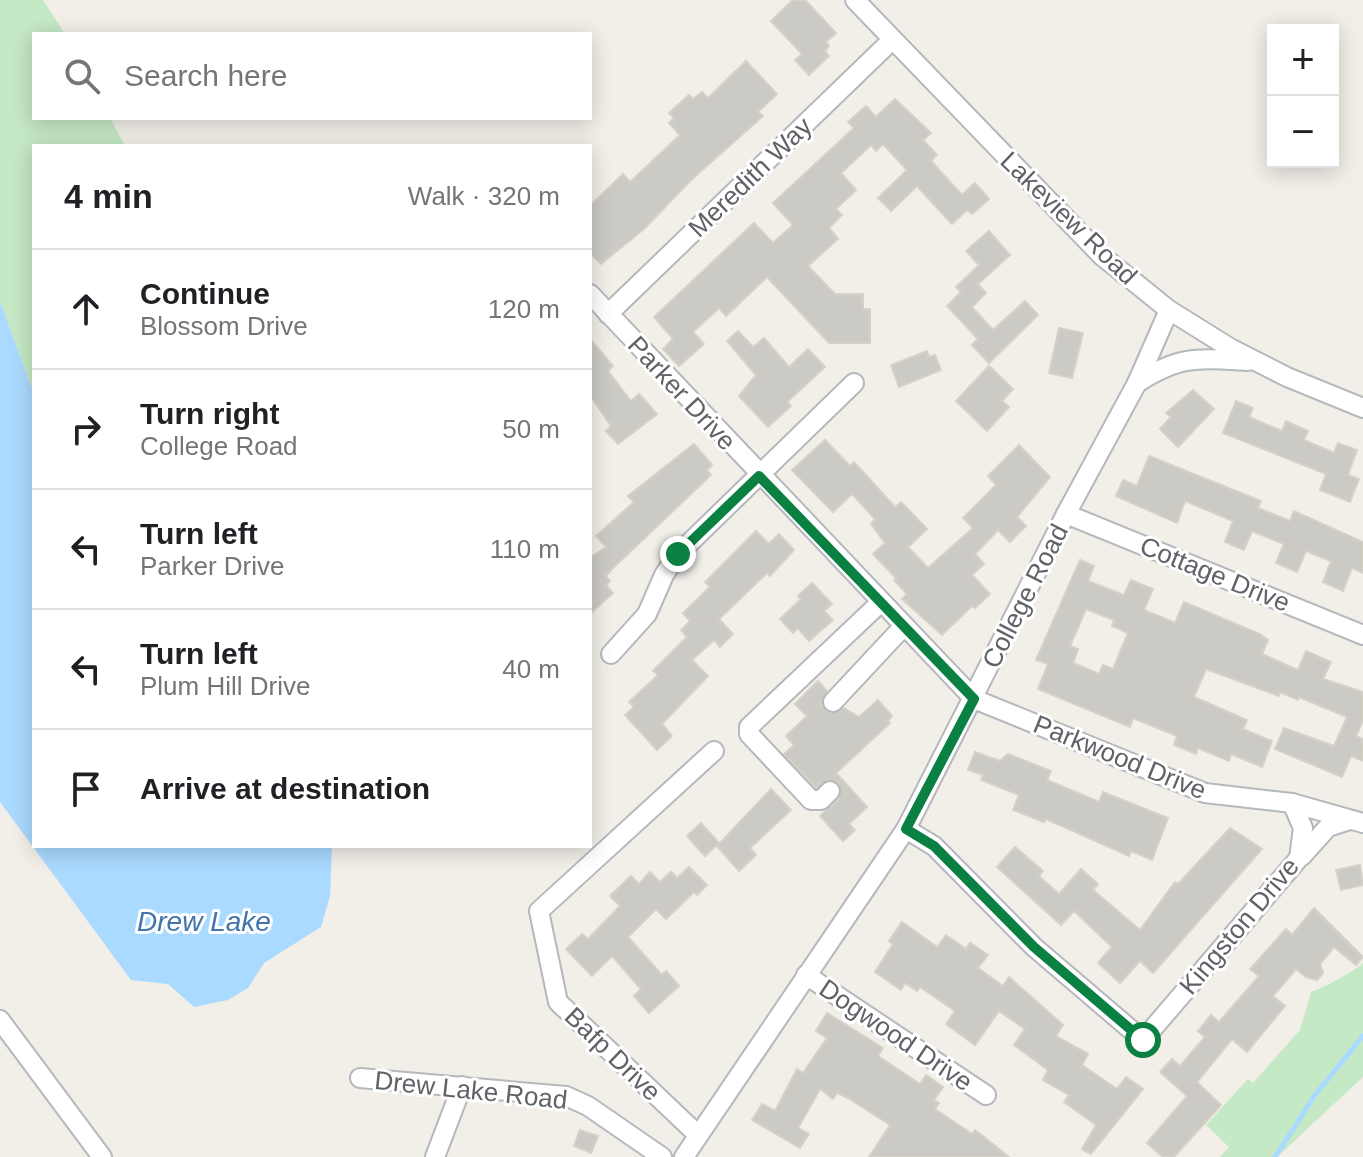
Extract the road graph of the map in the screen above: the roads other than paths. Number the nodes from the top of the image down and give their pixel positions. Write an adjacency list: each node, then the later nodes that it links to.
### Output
1 (855, 0): 2 (street, Lakeview Road)
2 (891, 41): 4 (street, Lakeview Road); 5 (street, Meredith Way)
3 (592, 296): 5 (street, Parker Drive)
4 (1169, 310): 6 (street, Lakeview Road); 8 (street, College Road)
5 (608, 314): 10 (street, Parker Drive)
6 (1257, 362): 8 (street); 9 (street, Lakeview Road)
7 (854, 383): 10 (street)
8 (1137, 383): 11 (street, College Road)
9 (1363, 408)
10 (759, 476): 12 (street, Parker Drive); 15 (street)
11 (1066, 514): 14 (street, Cottage Drive); 16 (street, College Road)
12 (880, 603): 13 (street, Parker Drive); 19 (street)
13 (903, 627): 16 (street, Parker Drive); 17 (street)
14 (1363, 635)
15 (611, 654)
16 (974, 699): 20 (street, Parkwood Drive); 22 (street, College Road)
17 (833, 702)
18 (714, 751): 29 (street, Bafp Drive)
19 (830, 791)
20 (1292, 803): 21 (street, Parkwood Drive); 23 (street, Kingston Drive)
21 (1357, 822): 23 (street)
22 (906, 829): 23 (street, Kingston Drive); 24 (street, College Road)
23 (1290, 870)
24 (806, 975): 28 (street, Dogwood Drive); 29 (street, College Road)
25 (0, 1020): 30 (street)
26 (360, 1078): 27 (street, Drew Lake Road)
27 (462, 1086): 31 (street); 32 (street, Drew Lake Road)
28 (986, 1095)
29 (698, 1135): 33 (street, College Road)
30 (102, 1157)
31 (435, 1157)
32 (662, 1157)
33 (684, 1157)

